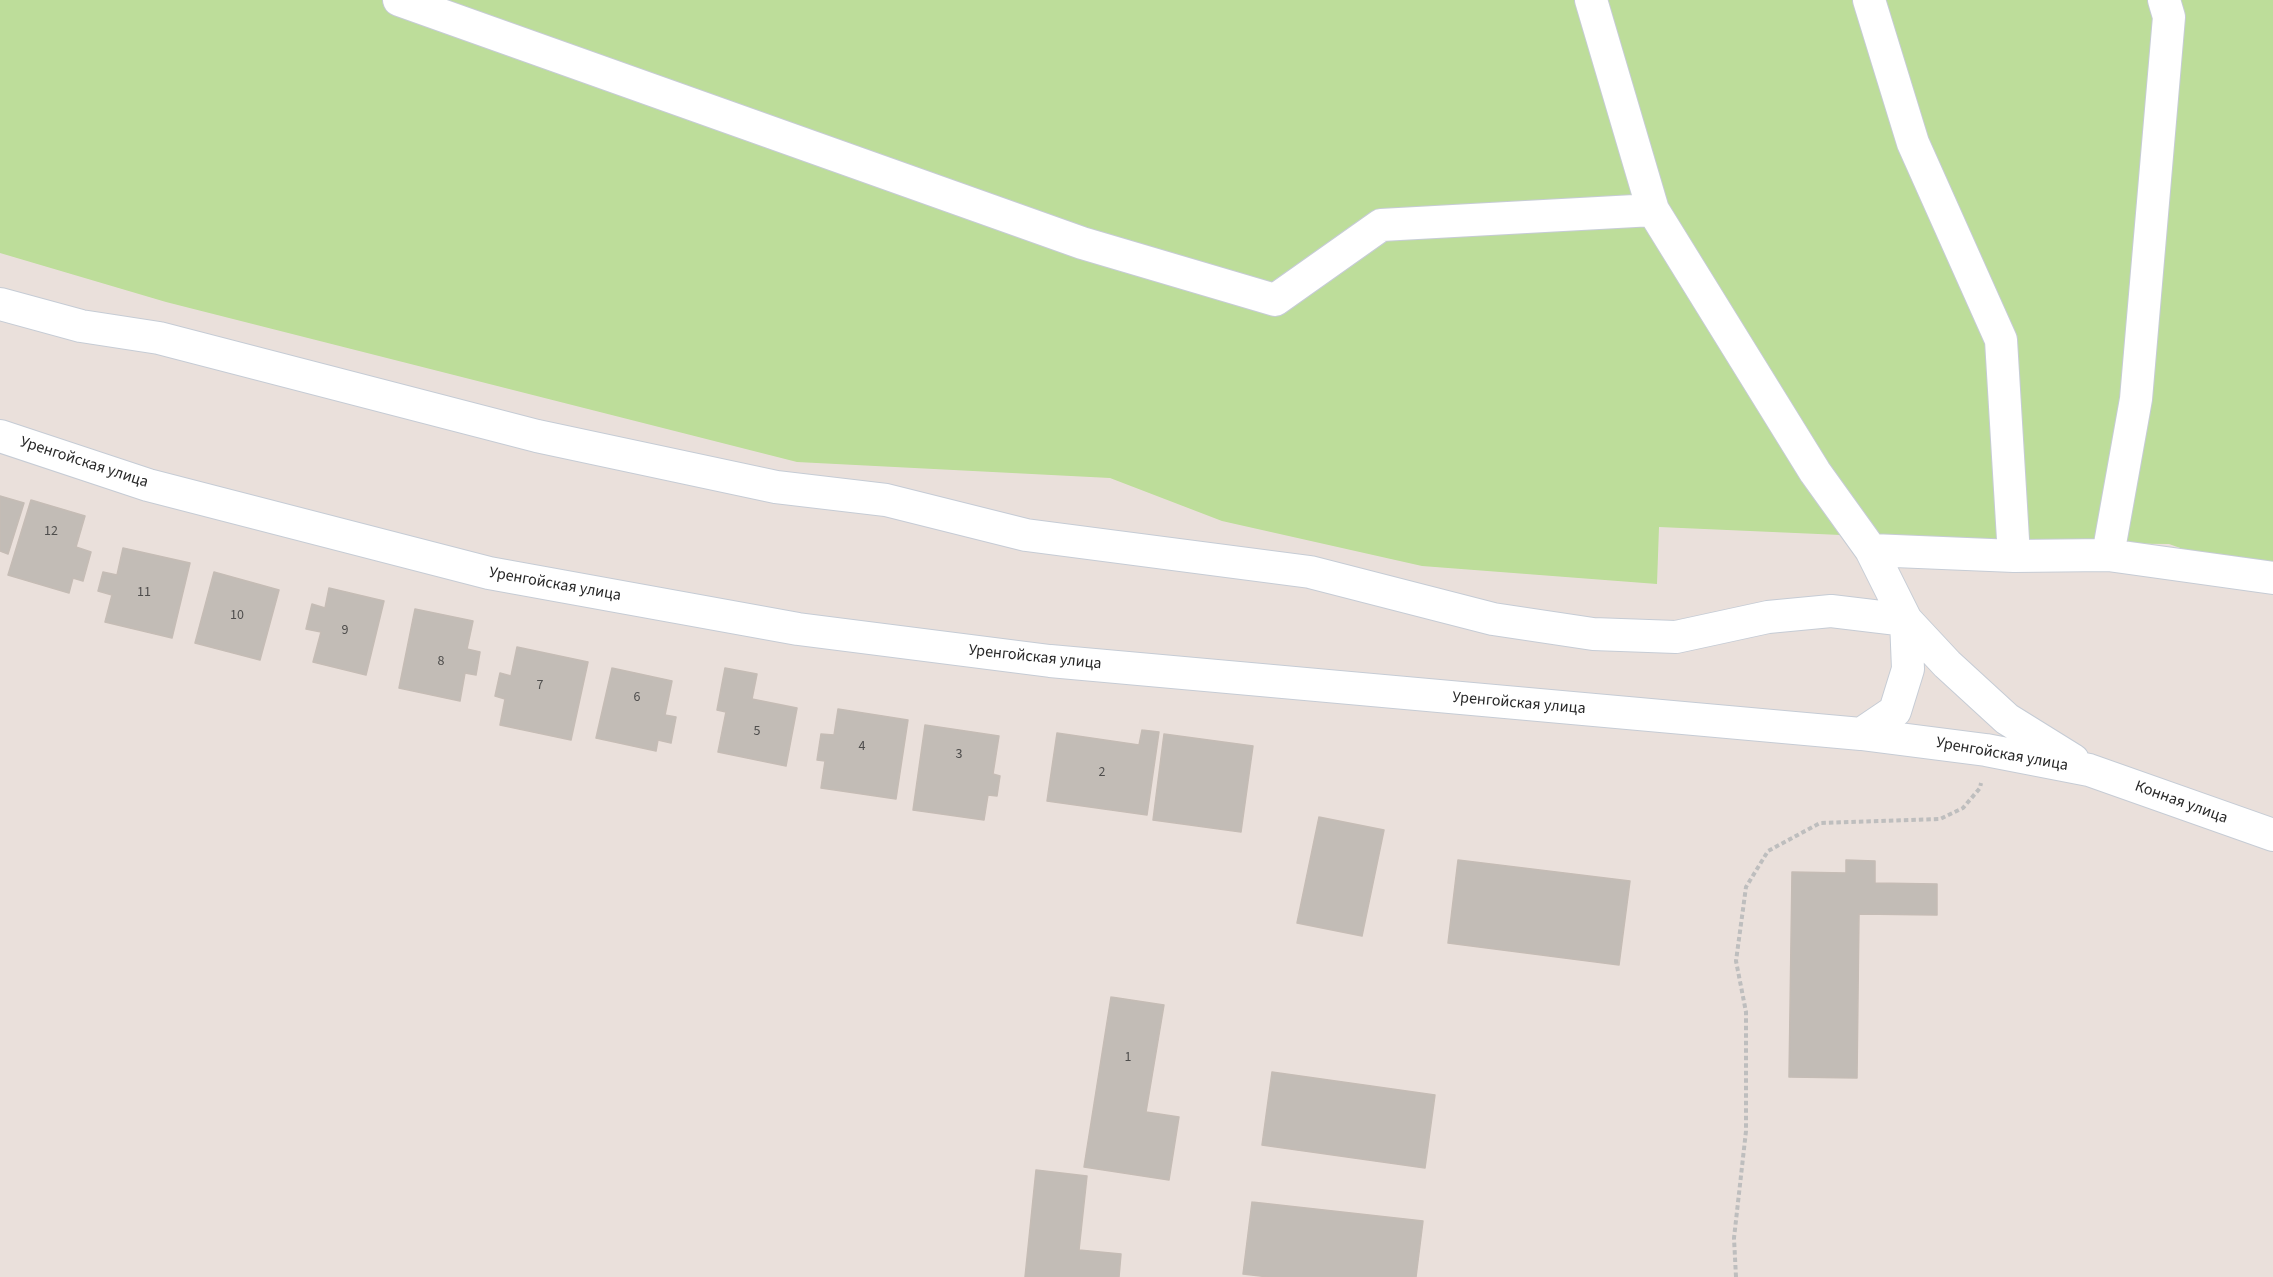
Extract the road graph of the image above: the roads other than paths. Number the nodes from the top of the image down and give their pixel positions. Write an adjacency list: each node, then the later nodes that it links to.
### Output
1 (399, 0): 6 (street)
2 (1563, 0): 5 (street)
3 (1869, 0): 11 (street)
4 (2164, 0): 10 (street)
5 (1592, 5): 6 (street)
6 (1653, 210): 9 (street)
7 (0, 304): 13 (street)
8 (0, 436): 14 (street, Уренгойская улица)
9 (1871, 550): 11 (street); 13 (street)
10 (2108, 555): 11 (street); 12 (street)
11 (2014, 556)
12 (2273, 578)
13 (1906, 620): 14 (street); 15 (street)
14 (1861, 734): 15 (street, Уренгойская улица)
15 (2089, 770): 16 (street, Конная улица)
16 (2273, 835)

